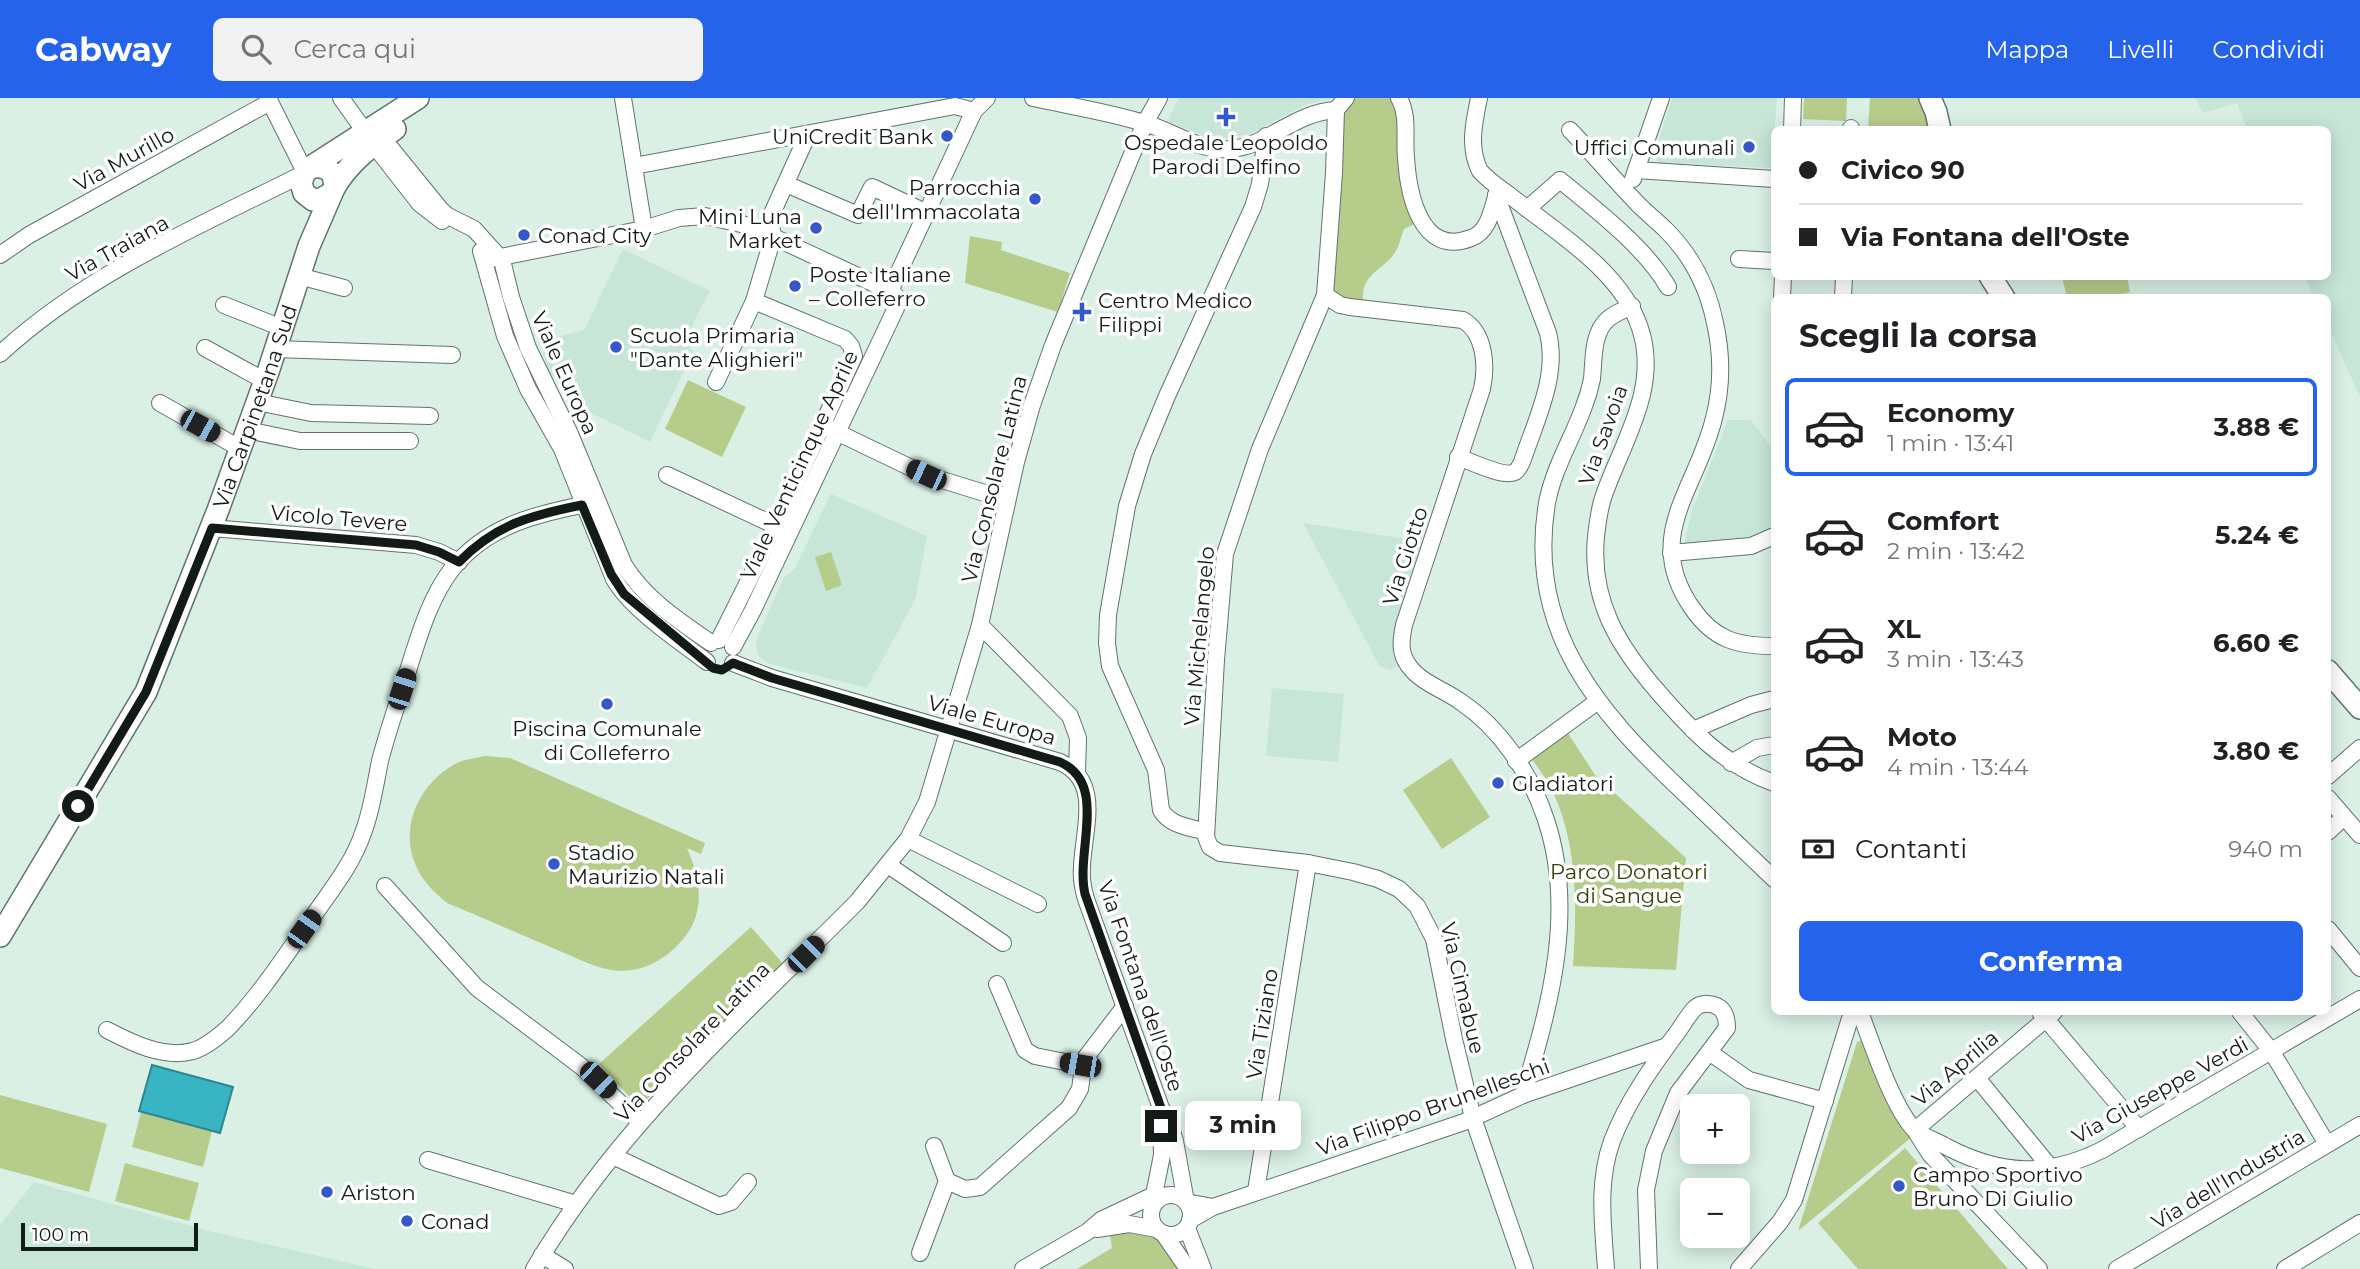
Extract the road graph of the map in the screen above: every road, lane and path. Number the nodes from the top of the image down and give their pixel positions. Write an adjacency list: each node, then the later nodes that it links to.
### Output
1 (341, 98): 24 (street, Viale Europa)
2 (416, 98): 24 (main road)
3 (623, 98): 26 (street)
4 (987, 98): 17 (street)
5 (1033, 98): 18 (street)
6 (1159, 98): 18 (street, Via Consolare Latina)
7 (1399, 98): 31 (street)
8 (1479, 98): 31 (street, Via Savoia)
9 (1661, 98): 27 (street)
10 (1793, 98): 19 (street)
11 (1930, 98): 20 (main road)
12 (1943, 98): 21 (main road)
13 (269, 100): 29 (street); 39 (street, Via Murillo)
14 (955, 102): 16 (street); 17 (street)
15 (1341, 104): 25 (street); 47 (street)
16 (924, 105): 23 (street)
17 (974, 111): 35 (street, Viale Venticinque Aprile)
18 (1144, 123): 25 (street); 66 (street, Via Consolare Latina)
19 (1791, 126)
20 (1940, 126)
21 (1941, 126)
22 (1570, 130): 33 (street)
23 (808, 134): 26 (street); 30 (street)
24 (374, 136): 29 (main road); 32 (main road, Via Carpinetana Sud); 40 (street, Viale Europa)
25 (1266, 136): 93 (street)
26 (634, 166): 36 (street)
27 (1636, 170): 28 (street); 33 (street)
28 (1771, 179)
29 (306, 181): 32 (main road); 32 (main road); 38 (main road, Via Carpinetana Sud); 54 (street, Via Traiana)
30 (786, 184): 35 (street); 37 (street)
31 (1498, 191): 34 (street, Via Savoia); 64 (street)
32 (332, 192): 38 (main road, Via Carpinetana Sud)
33 (1629, 193): 71 (street)
34 (1527, 209): 44 (street); 50 (street, Via Savoia)
35 (927, 213): 46 (street, Viale Venticinque Aprile)
36 (644, 229): 37 (street); 40 (street)
37 (773, 237): 46 (street); 48 (street)
38 (309, 246): 43 (main road, Via Carpinetana Sud)
39 (0, 254)
40 (493, 258): 67 (street, Viale Europa); 75 (street, Viale Europa)
41 (1739, 259): 42 (street)
42 (1771, 261)
43 (299, 276): 45 (street); 51 (main road, Via Carpinetana Sud)
44 (1668, 287)
45 (344, 288)
46 (893, 295): 61 (street, Viale Venticinque Aprile)
47 (1325, 295): 64 (street, Via Giotto); 93 (street, Via Michelangelo)
48 (754, 301): 57 (street); 61 (street, Viale Venticinque Aprile)
49 (224, 305): 51 (street)
50 (1632, 306): 79 (street); 82 (street, Via Savoia)
51 (282, 328): 53 (main road, Via Carpinetana Sud)
52 (205, 348): 56 (street)
53 (275, 349): 55 (street); 56 (main road, Via Carpinetana Sud)
54 (1, 352)
55 (452, 355)
56 (265, 381): 58 (main road, Via Carpinetana Sud)
57 (716, 382)
58 (257, 402): 60 (street); 62 (main road, Via Carpinetana Sud)
59 (160, 403): 62 (street)
60 (430, 416)
61 (830, 429): 66 (street); 68 (street, Viale Venticinque Aprile); 75 (street, Viale Venticinque Aprile)
62 (244, 440): 63 (street); 69 (main road, Via Carpinetana Sud)
63 (411, 441)
64 (1458, 457): 85 (street, Via Giotto)
65 (667, 475): 68 (street, Viale Venticinque Aprile)
66 (1007, 500): 73 (street, Via Consolare Latina)
67 (582, 505): 72 (street); 76 (street, Viale Europa)
68 (776, 526): 75 (street, Viale Venticinque Aprile)
69 (212, 528): 72 (street, Vicolo Tevere); 102 (main road, Via Carpinetana Sud)
70 (1771, 537): 71 (street)
71 (1671, 553): 74 (street)
72 (459, 562): 113 (street)
73 (980, 625): 81 (street, Via Consolare Latina); 88 (street, Via Fontana dell'Oste)
74 (1771, 646)
75 (724, 648): 76 (street); 76 (street); 81 (street, Viale Europa)
76 (707, 662)
77 (2331, 679): 80 (main road)
78 (1771, 700): 82 (street)
79 (1598, 701): 85 (street); 98 (street)
80 (2360, 708)
81 (949, 730): 88 (street, Viale Europa); 95 (street, Via Consolare Latina)
82 (1693, 730): 86 (street, Via Savoia)
83 (1771, 746): 86 (street)
84 (2360, 748): 87 (street)
85 (1516, 761): 119 (street, Via Giotto)
86 (1731, 763): 89 (street, Via Savoia)
87 (2331, 773)
88 (1077, 774): 107 (street, Via Fontana dell'Oste)
89 (1771, 782)
90 (2331, 802): 91 (street)
91 (2344, 817): 92 (street); 94 (street)
92 (2331, 829)
93 (1206, 832): 96 (street, Via Cimabue)
94 (2360, 835)
95 (908, 839): 97 (street, Via Consolare Latina); 100 (street)
96 (1308, 863): 122 (street, Via Cimabue); 134 (street, Via Tiziano)
97 (888, 865): 103 (street); 123 (street, Via Consolare Latina)
98 (1771, 876)
99 (386, 886): 123 (street)
100 (1038, 904)
101 (2331, 933): 104 (street)
102 (0, 936)
103 (1003, 943)
104 (2360, 968)
105 (997, 984): 117 (street)
106 (2360, 999): 116 (street, Via Giuseppe Verdi)
107 (1125, 1006): 117 (street); 121 (street, Via Fontana dell'Oste)
108 (1851, 1015): 120 (street)
109 (1861, 1015): 126 (street)
110 (2046, 1015): 118 (street, Via Aprilia)
111 (2048, 1015): 125 (street)
112 (2243, 1015): 116 (street)
113 (107, 1030)
114 (1667, 1046): 115 (street); 119 (street, Via Filippo Brunelleschi); 150 (street)
115 (1709, 1052): 120 (street); 151 (street)
116 (2272, 1052): 125 (street, Via Giuseppe Verdi); 127 (street)
117 (1080, 1065): 132 (street)
118 (1977, 1077): 126 (street, Via Aprilia); 131 (street)
119 (1523, 1095): 122 (street, Via Filippo Brunelleschi)
120 (1825, 1101): 152 (street)
121 (1161, 1108): 135 (street, Via Fontana dell'Oste); 136 (street, Via Fontana dell'Oste)
122 (1473, 1118): 134 (street, Via Filippo Brunelleschi); 149 (street, Via Cimabue)
123 (640, 1122): 129 (street, Via Consolare Latina)
124 (2360, 1125): 127 (street, Via dell'Industria)
125 (2139, 1129): 131 (street, Via Giuseppe Verdi)
126 (1915, 1130): 131 (street, Via Giuseppe Verdi); 153 (street)
127 (2328, 1144): 154 (street, Via dell'Industria)
128 (934, 1146): 132 (street)
129 (613, 1156): 133 (street); 137 (street, Via Consolare Latina)
130 (428, 1160): 137 (street)
131 (2050, 1167)
132 (947, 1181): 143 (street)
133 (748, 1182)
134 (1256, 1191): 138 (street, Via Filippo Brunelleschi)
135 (1156, 1198): 136 (street); 141 (street); 142 (street)
136 (1186, 1202): 138 (street); 140 (street)
137 (576, 1204): 144 (street, Via Consolare Latina)
138 (1213, 1207): 140 (street, Via Filippo Brunelleschi)
139 (2360, 1223): 155 (street)
140 (1188, 1224): 141 (street); 148 (street)
141 (1160, 1231): 142 (street); 147 (street)
142 (1087, 1232): 146 (street)
143 (920, 1253)
144 (538, 1262): 145 (street)
145 (565, 1269)
146 (1023, 1269)
147 (1188, 1269)
148 (1203, 1269)
149 (1525, 1269)
150 (1605, 1269)
151 (1649, 1269)
152 (1739, 1269)
153 (2039, 1269)
154 (2117, 1269)
155 (2285, 1269)

